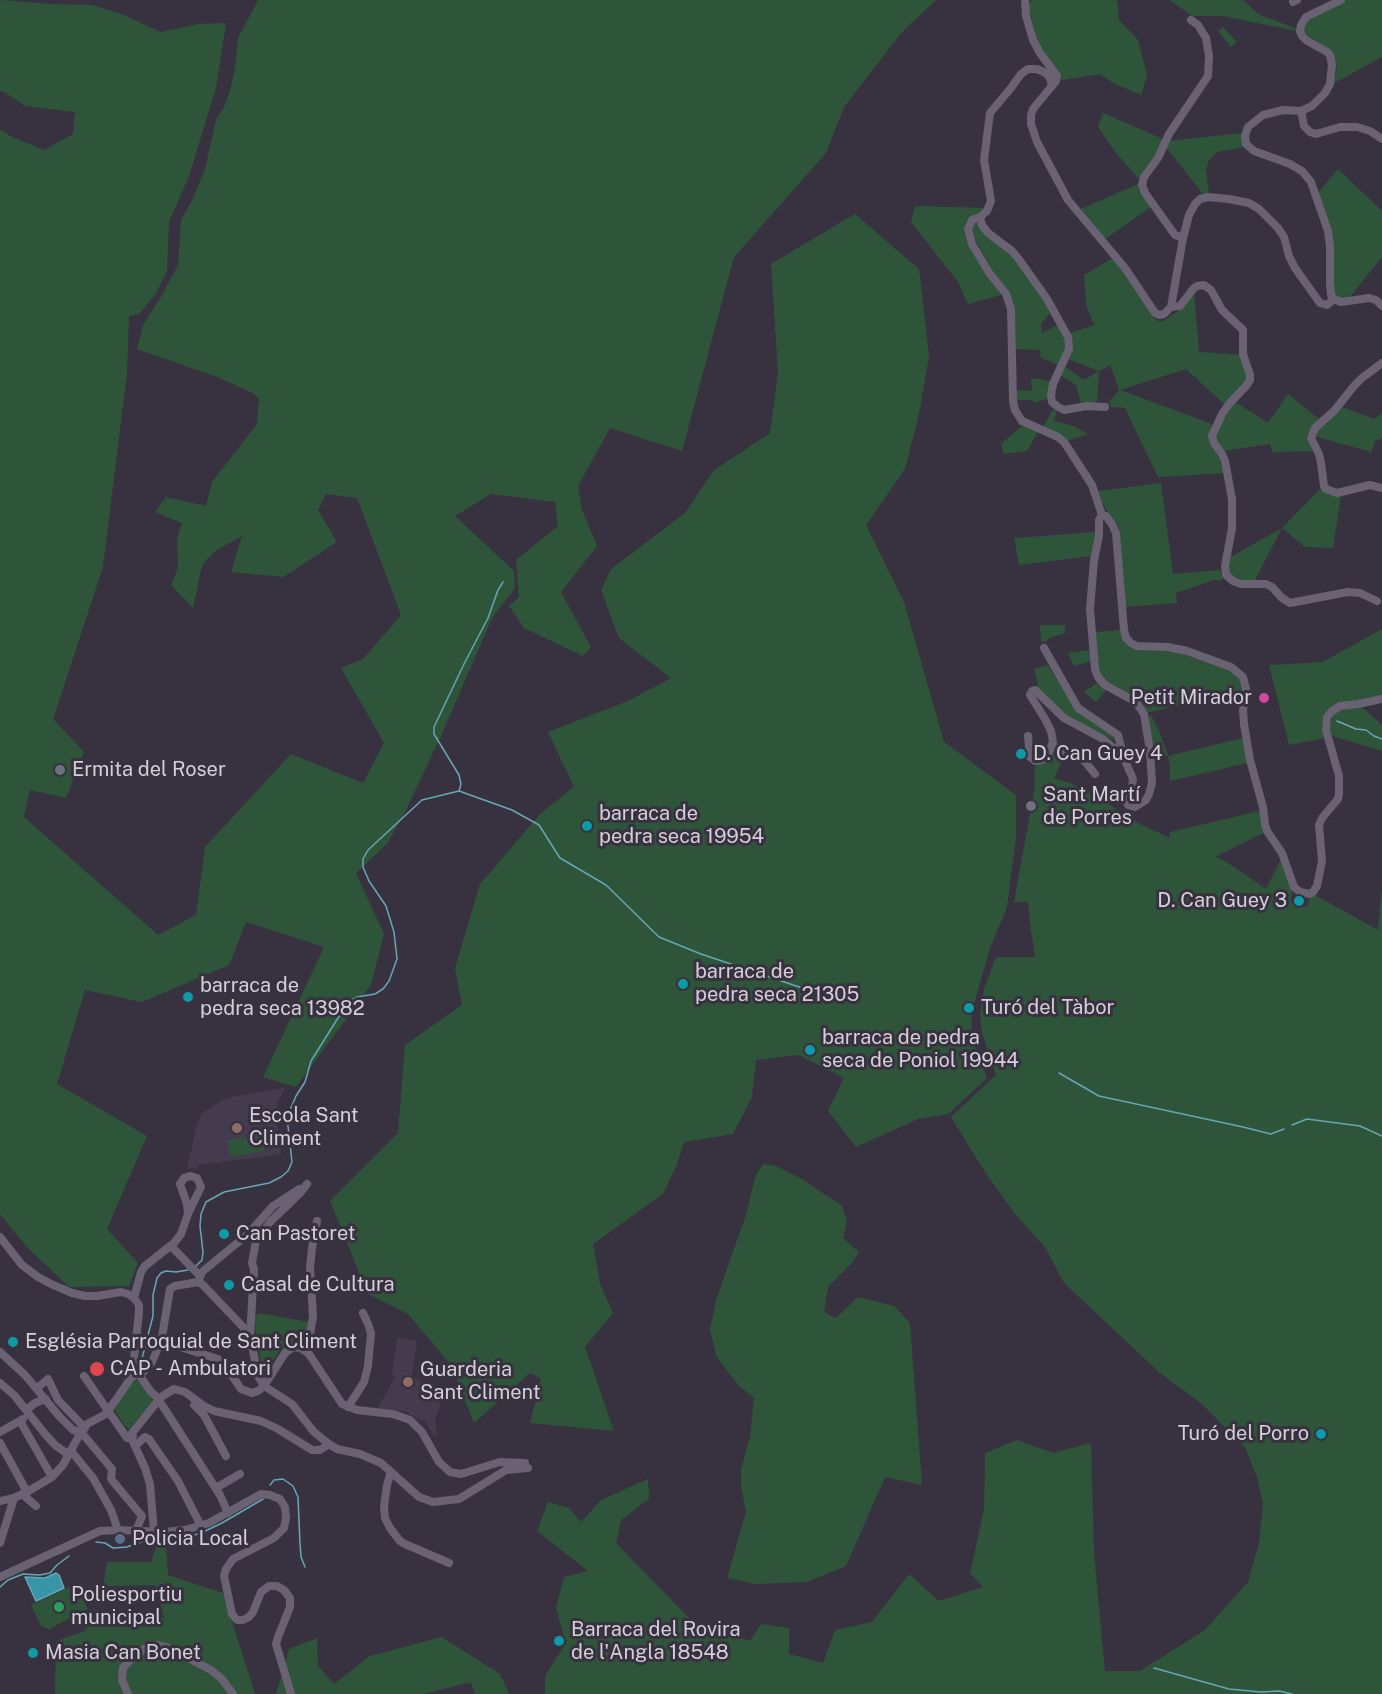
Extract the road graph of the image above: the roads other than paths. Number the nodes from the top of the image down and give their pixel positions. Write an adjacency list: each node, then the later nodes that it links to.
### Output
1 (1025, 0): 4 (street)
2 (1338, 1): 5 (street)
3 (1191, 20): 8 (street)
4 (1052, 86): 7 (street); 11 (street)
5 (1301, 111): 6 (street); 9 (street)
6 (1382, 139)
7 (980, 217): 13 (street); 15 (street)
8 (1183, 238): 9 (street); 11 (street)
9 (1334, 299): 10 (street)
10 (1382, 306)
11 (1171, 307): 16 (street)
12 (1382, 363): 14 (street)
13 (1105, 407)
14 (1382, 488)
15 (1102, 515): 18 (street); 21 (street)
16 (1377, 601)
17 (1044, 648): 21 (street)
18 (1382, 699)
19 (1028, 736): 20 (street)
20 (1052, 746): 21 (street); 22 (street)
21 (1123, 756)
22 (1095, 774)
23 (188, 1214): 26 (street)
24 (317, 1221): 34 (street)
25 (0, 1237): 28 (street)
26 (171, 1246): 27 (street); 28 (street)
27 (199, 1279): 30 (street); 31 (street); 33 (street)
28 (134, 1298): 37 (street)
29 (363, 1313): 44 (street)
30 (250, 1318): 31 (street); 32 (street)
31 (238, 1321): 32 (street)
32 (250, 1338): 39 (street)
33 (161, 1341): 37 (street); 39 (street)
34 (304, 1349): 39 (street); 44 (street)
35 (0, 1352): 40 (street)
36 (84, 1376): 45 (street)
37 (138, 1376): 43 (street); 45 (street)
38 (0, 1383): 46 (street)
39 (264, 1386): 52 (street)
40 (37, 1388): 42 (street); 48 (street)
41 (179, 1389): 43 (street); 52 (street); 54 (street)
42 (46, 1399): 46 (street); 48 (street)
43 (158, 1400): 50 (street); 58 (street)
44 (348, 1407): 55 (street)
45 (109, 1411): 48 (street); 50 (street)
46 (28, 1413): 47 (street); 53 (street)
47 (20, 1421): 49 (street); 57 (street)
48 (83, 1430): 53 (street); 65 (street)
49 (0, 1432)
50 (131, 1438): 63 (street); 66 (street)
51 (0, 1443): 59 (street)
52 (329, 1444): 55 (street)
53 (70, 1453): 57 (street); 64 (street)
54 (226, 1456)
55 (391, 1472): 68 (street)
56 (240, 1474): 58 (street)
57 (52, 1477): 59 (street)
58 (216, 1488): 62 (street)
59 (21, 1495): 60 (street); 61 (street); 67 (street)
60 (0, 1501)
61 (36, 1506)
62 (228, 1513): 63 (street); 72 (street)
63 (201, 1526): 66 (street)
64 (118, 1530): 65 (street); 69 (street)
65 (136, 1531): 66 (street)
66 (154, 1532)
67 (0, 1543)
68 (449, 1563)
69 (0, 1576)
70 (128, 1694): 71 (street)
71 (232, 1694)
72 (291, 1694)

